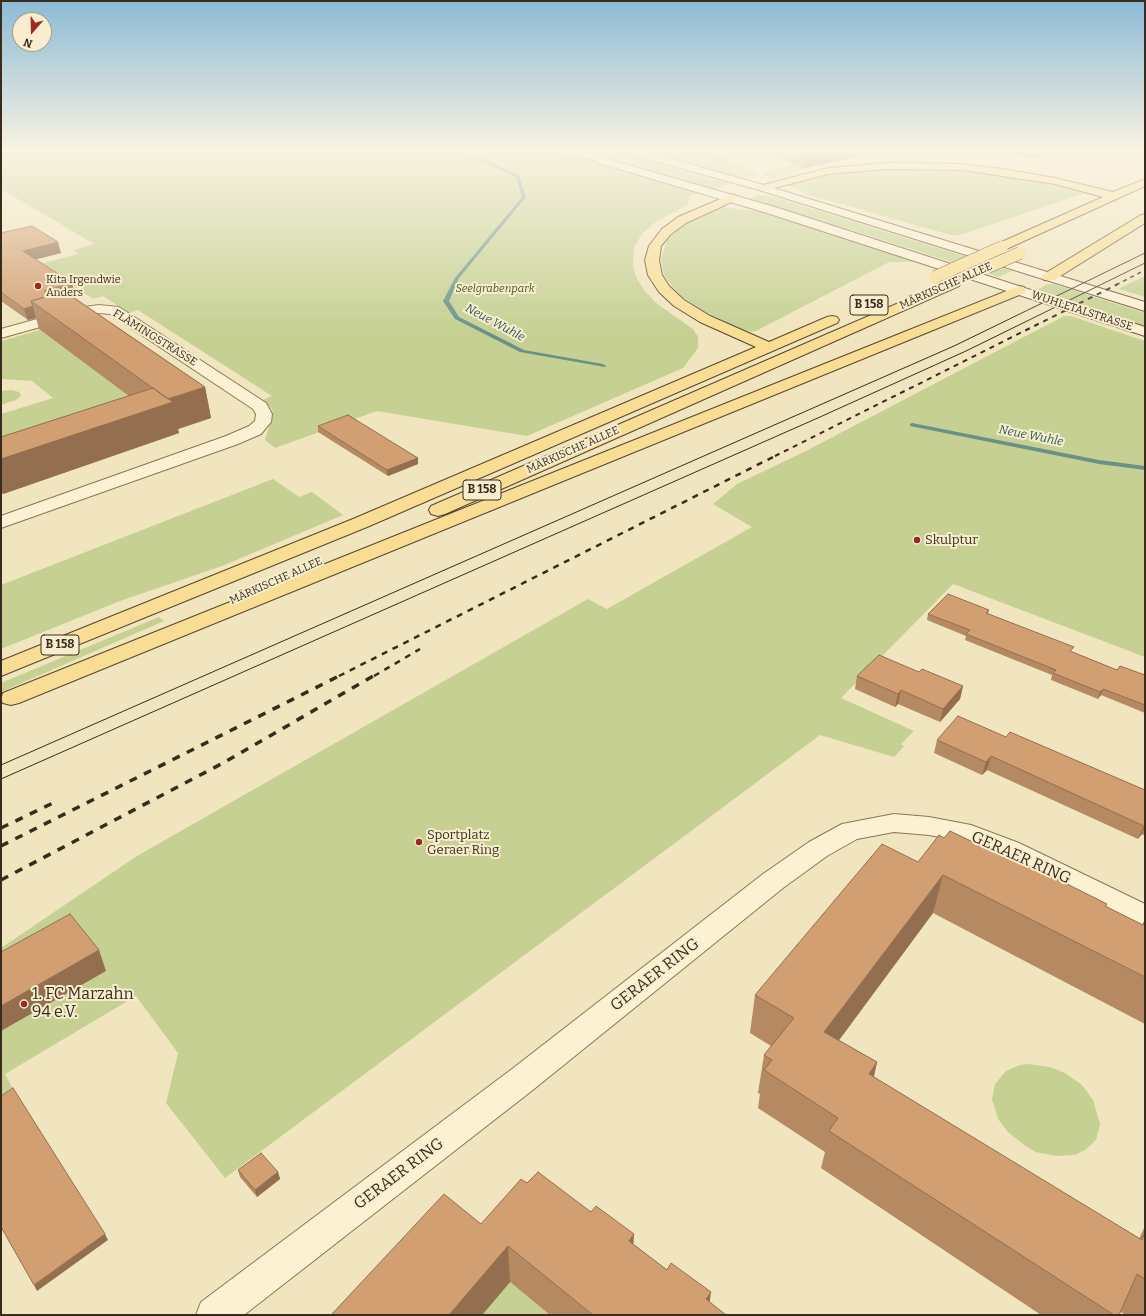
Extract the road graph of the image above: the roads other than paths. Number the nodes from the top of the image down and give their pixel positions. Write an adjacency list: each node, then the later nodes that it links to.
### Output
1 (702, 211): 15 (main road)
2 (774, 211): 10 (main road, WUHLETALSTRASSE)
3 (838, 211): 7 (main road, WUHLETALSTRASSE)
4 (1080, 211): 7 (main road, MÄRKISCHE ALLEE, bridge)
5 (1145, 218): 8 (main road)
6 (1033, 247): 18 (main road, MÄRKISCHE ALLEE / B 158, bridge)
7 (982, 256): 8 (main road, WUHLETALSTRASSE); 9 (main road, MÄRKISCHE ALLEE, bridge)
8 (1049, 277): 10 (main road, WUHLETALSTRASSE); 11 (main road, WUHLETALSTRASSE)
9 (907, 289)
10 (1019, 290): 13 (main road, WUHLETALSTRASSE); 18 (main road)
11 (1145, 307)
12 (844, 315): 15 (main road, MÄRKISCHE ALLEE / B 158)
13 (1145, 332)
14 (1, 334): 16 (main road, FLÄMINGSTRASSE)
15 (769, 347): 17 (main road, MÄRKISCHE ALLEE / B 158)
16 (1, 522)
17 (1, 669)
18 (6, 700)
19 (1145, 916): 20 (main road, GERAER RING)
20 (214, 1315)

